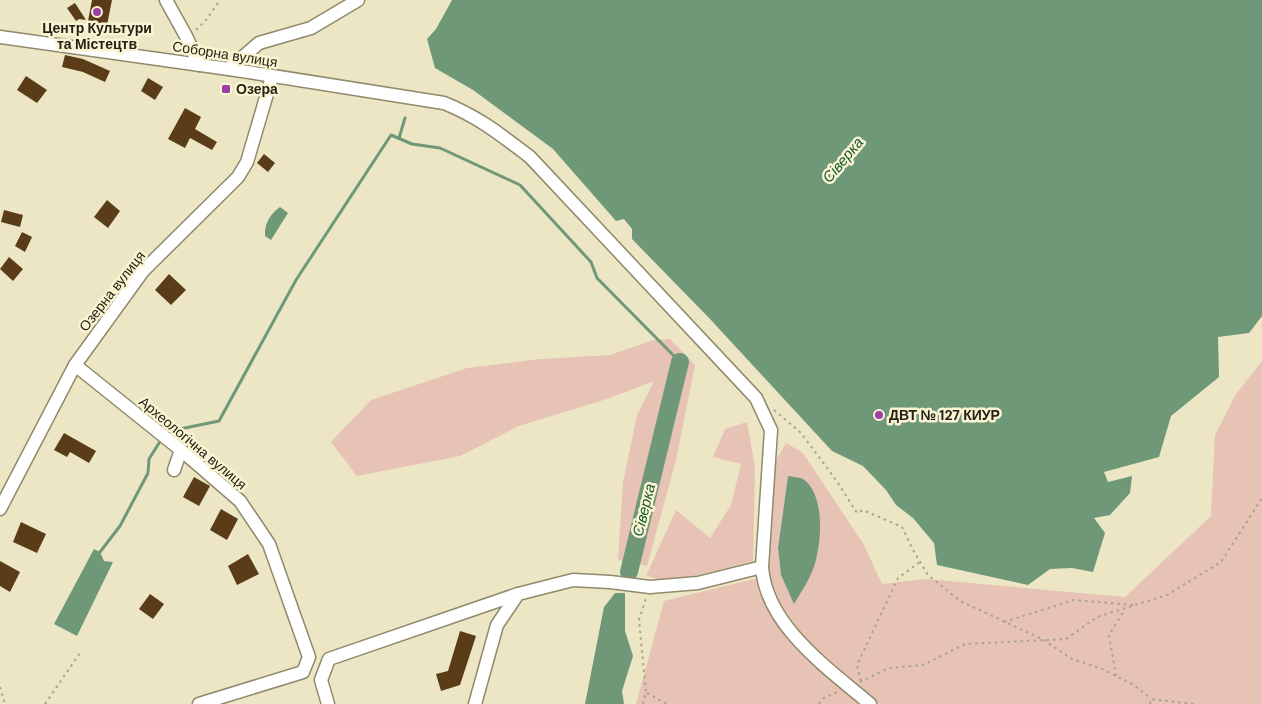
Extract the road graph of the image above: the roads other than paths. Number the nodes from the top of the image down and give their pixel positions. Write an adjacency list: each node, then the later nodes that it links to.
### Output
1 (166, 0): 4 (street)
2 (358, 0): 5 (street)
3 (0, 37): 4 (street, Соборна вулиця)
4 (199, 65): 5 (street, Соборна вулиця)
5 (228, 69): 6 (street, Соборна вулиця)
6 (272, 77): 7 (street, Озерна вулиця); 12 (street, Соборна вулиця)
7 (75, 365): 8 (street, Археологічна вулиця); 10 (street, Озерна вулиця)
8 (181, 450): 9 (street); 14 (street, Археологічна вулиця)
9 (174, 470)
10 (5, 486): 11 (street, Озерна вулиця)
11 (0, 509)
12 (762, 567): 13 (street); 17 (street, Соборна вулиця)
13 (518, 594): 15 (street); 16 (street)
14 (199, 704)
15 (328, 704)
16 (475, 704)
17 (870, 704)

